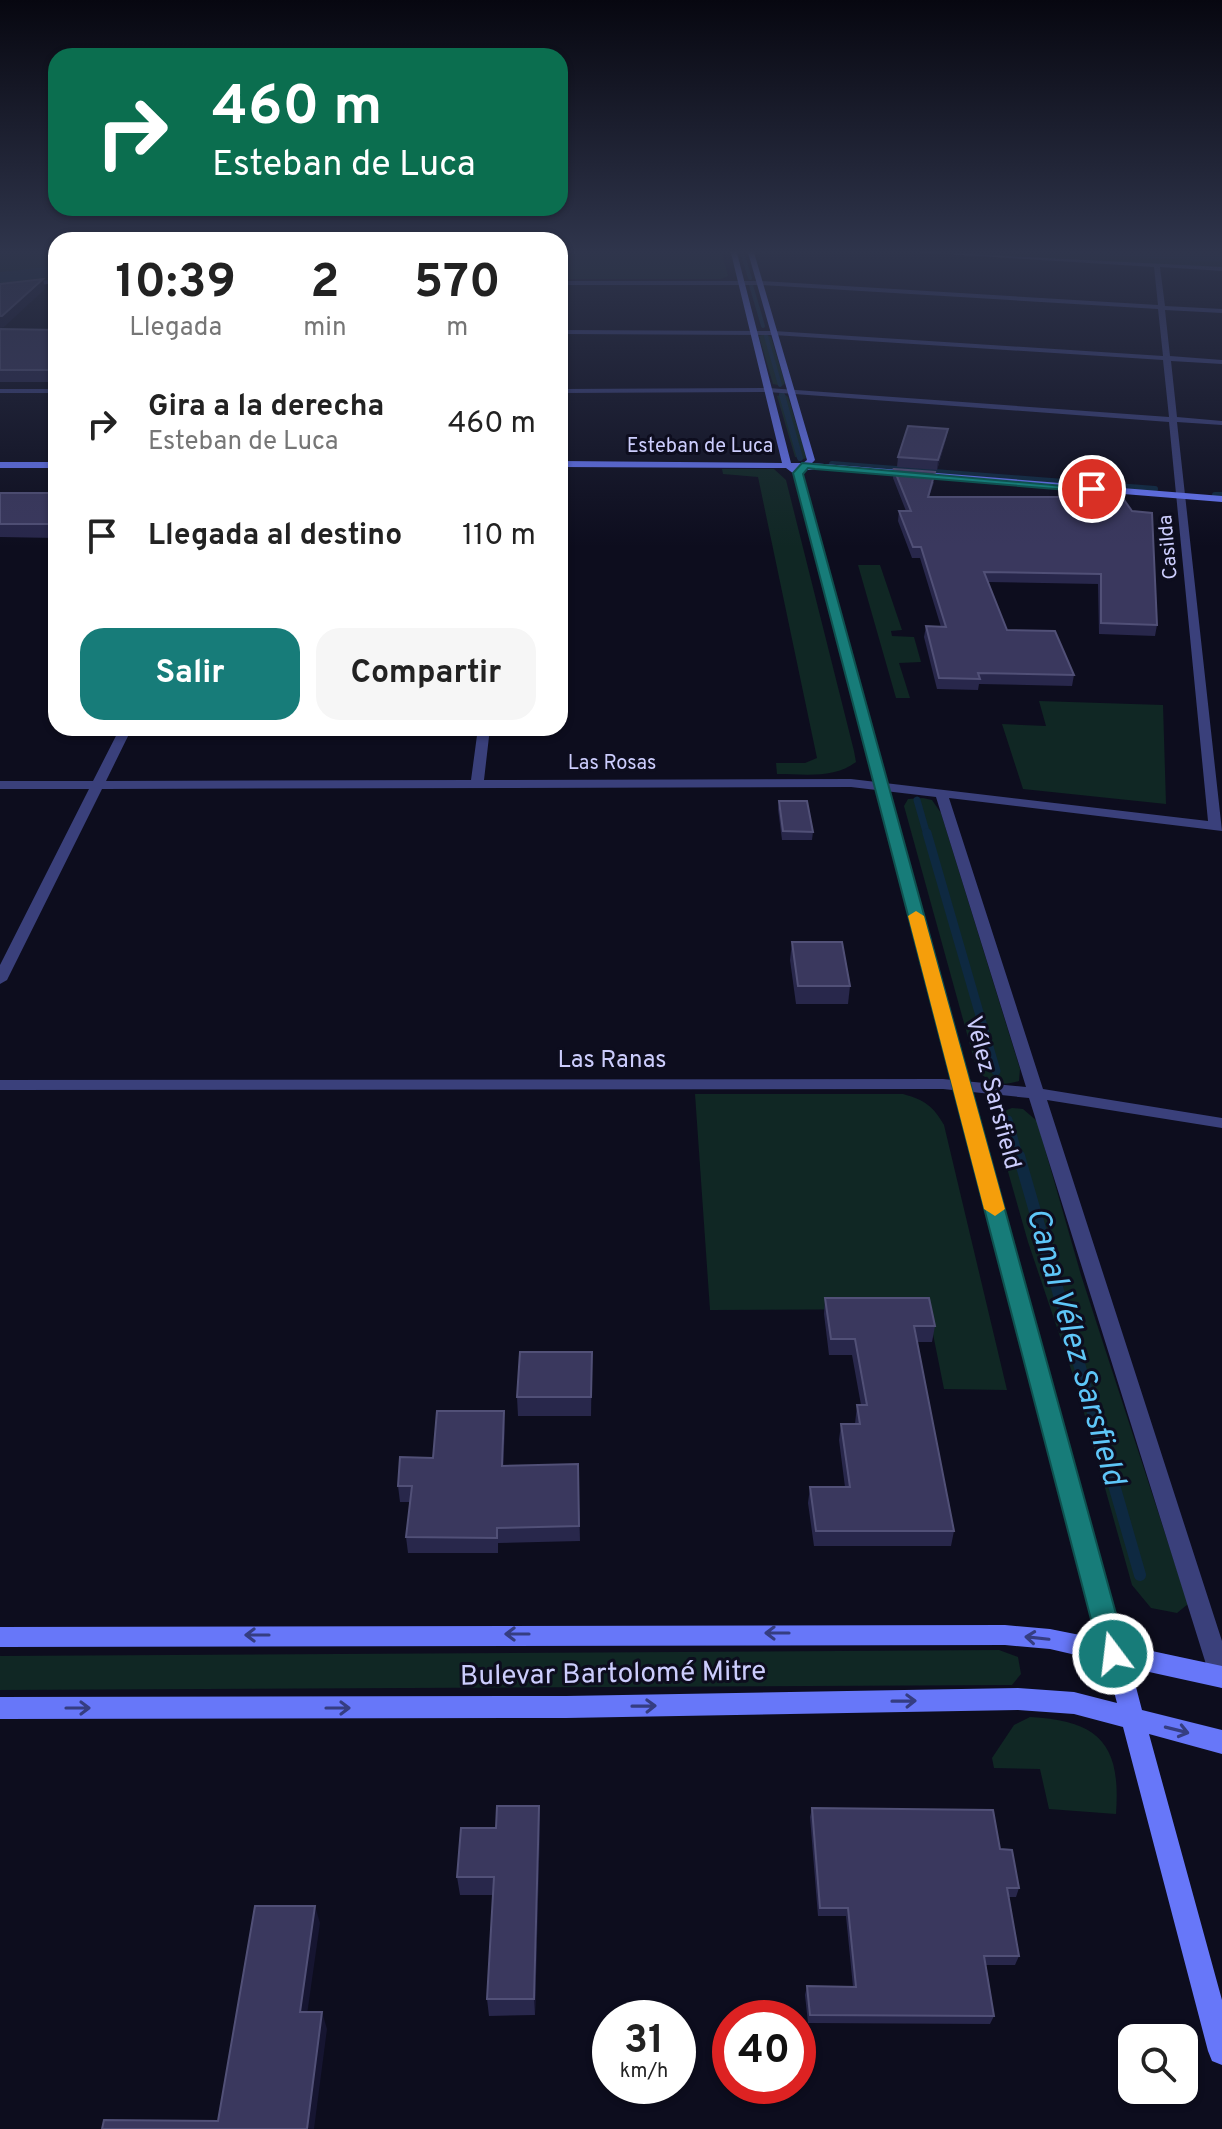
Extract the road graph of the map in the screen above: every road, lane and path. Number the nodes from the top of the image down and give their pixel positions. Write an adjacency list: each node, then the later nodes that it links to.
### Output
1 (758, 348): 7 (street)
2 (779, 348): 11 (street, Vélez Sarsfield)
3 (1006, 348): 5 (street)
4 (1166, 348): 5 (street, Casilda)
5 (1167, 359): 6 (street); 12 (street, Casilda)
6 (1222, 362)
7 (768, 390): 10 (street); 11 (street); 17 (street)
8 (0, 391): 9 (street)
9 (48, 391)
10 (568, 391)
11 (792, 392): 12 (street); 18 (street, Vélez Sarsfield)
12 (1173, 420): 13 (street); 19 (street, Casilda)
13 (1222, 423)
14 (568, 464): 17 (street, Esteban de Luca)
15 (0, 465): 16 (street)
16 (48, 465)
17 (787, 465): 18 (street)
18 (802, 469): 19 (street, Esteban de Luca); 26 (street, Vélez Sarsfield)
19 (1183, 496): 20 (street, Esteban de Luca); 28 (street, Casilda)
20 (1222, 499)
21 (122, 736): 25 (street)
22 (483, 736): 23 (street)
23 (477, 784): 25 (street, Las Rosas); 26 (street, Las Rosas)
24 (0, 785): 25 (street, Las Rosas)
25 (97, 785): 29 (street)
26 (881, 786): 27 (street, Las Rosas); 31 (street, Vélez Sarsfield)
27 (941, 794): 28 (street, Las Rosas); 32 (street, Vélez Sarsfield)
28 (1219, 826)
29 (0, 980)
30 (0, 1085): 31 (street, Las Ranas)
31 (961, 1086): 32 (street, Las Ranas); 35 (street, Vélez Sarsfield)
32 (1037, 1093): 33 (street, Las Ranas); 36 (street, Vélez Sarsfield)
33 (1222, 1123)
34 (0, 1637): 35 (street, Bulevar Bartolomé Mitre, one-way to 34)
35 (1113, 1654): 36 (street, Bulevar Bartolomé Mitre); 38 (street, Vélez Sarsfield)
36 (1222, 1677)
37 (0, 1708): 38 (street, Bulevar Bartolomé Mitre, one-way to 38)
38 (1132, 1719): 39 (street, Bulevar Bartolomé Mitre, one-way to 39); 40 (street, Vélez Sarsfield)
39 (1222, 1742)
40 (1222, 2051)

